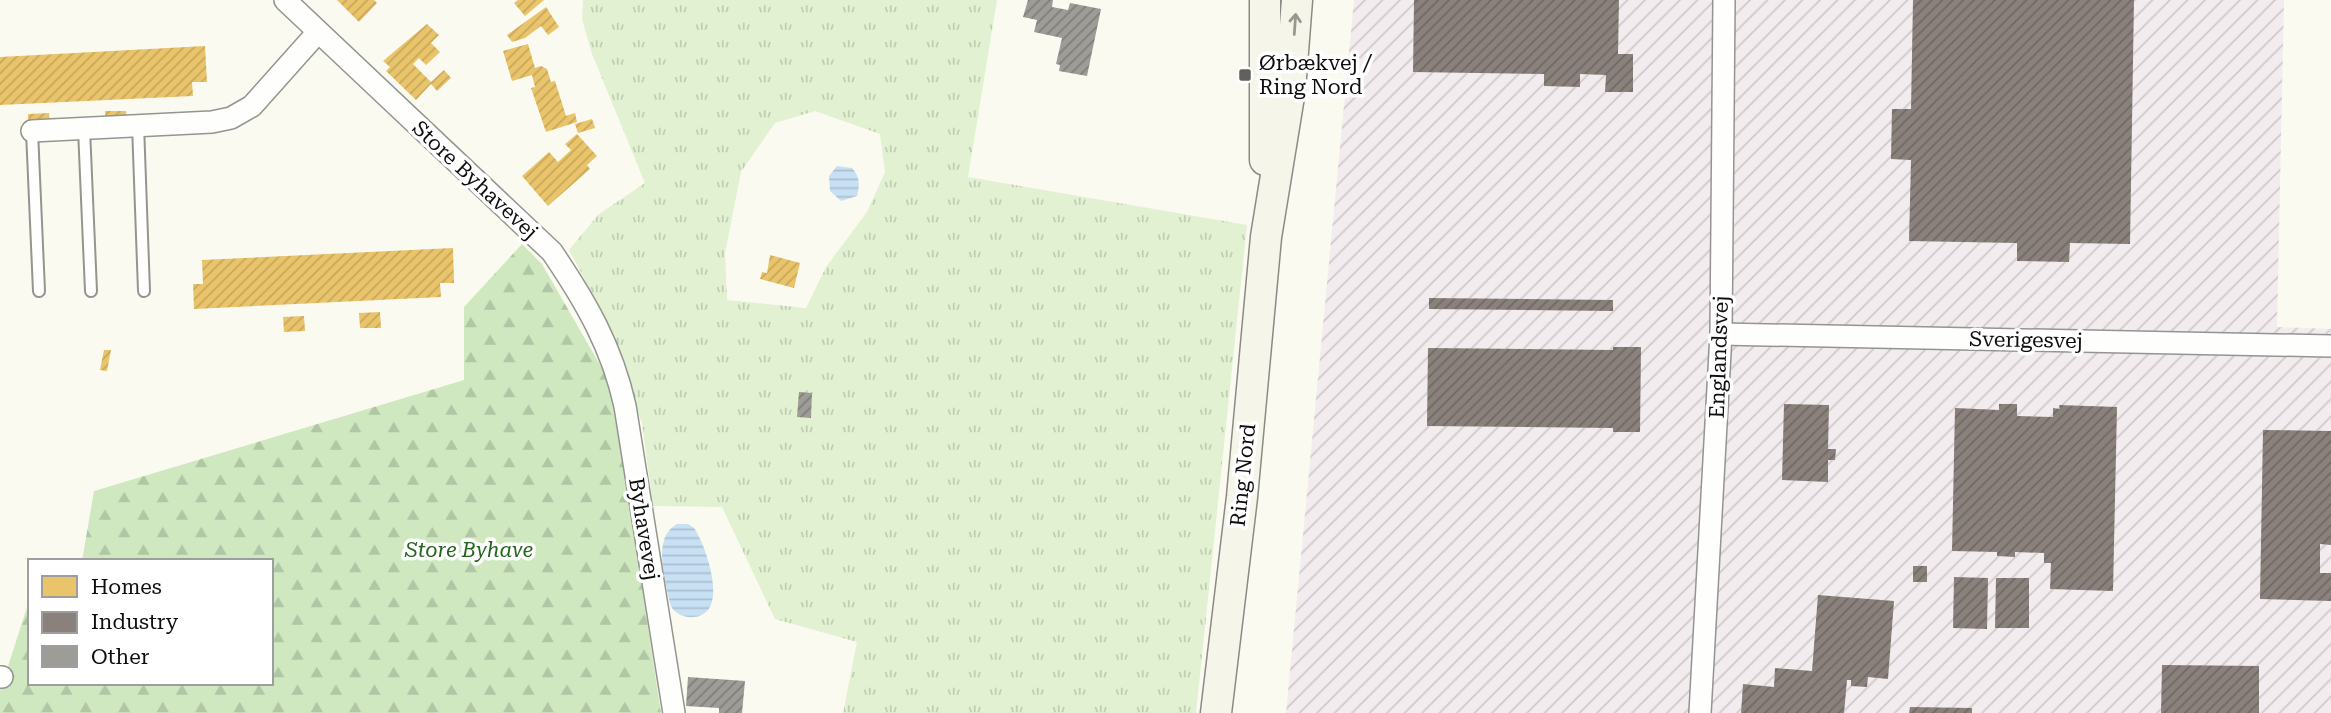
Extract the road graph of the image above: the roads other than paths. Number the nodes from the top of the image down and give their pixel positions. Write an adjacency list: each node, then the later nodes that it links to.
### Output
1 (285, 0): 5 (street, Store Byhavevej)
2 (1265, 0): 9 (main road, Ring Nord)
3 (1297, 0): 9 (main road, Ring Nord, one-way to 3)
4 (1724, 0): 13 (street, Englandsvej)
5 (318, 32): 6 (street); 15 (street, Store Byhavevej)
6 (138, 125): 7 (street); 12 (lane)
7 (84, 129): 8 (street); 11 (lane)
8 (32, 131): 10 (lane)
9 (1266, 237): 17 (main road, Ring Nord)
10 (39, 290)
11 (91, 291)
12 (144, 291)
13 (1721, 334): 14 (street, Sverigesvej); 18 (street, Englandsvej)
14 (2331, 345)
15 (607, 347): 16 (street, Byhavevej)
16 (674, 713)
17 (1216, 713)
18 (1700, 713)

